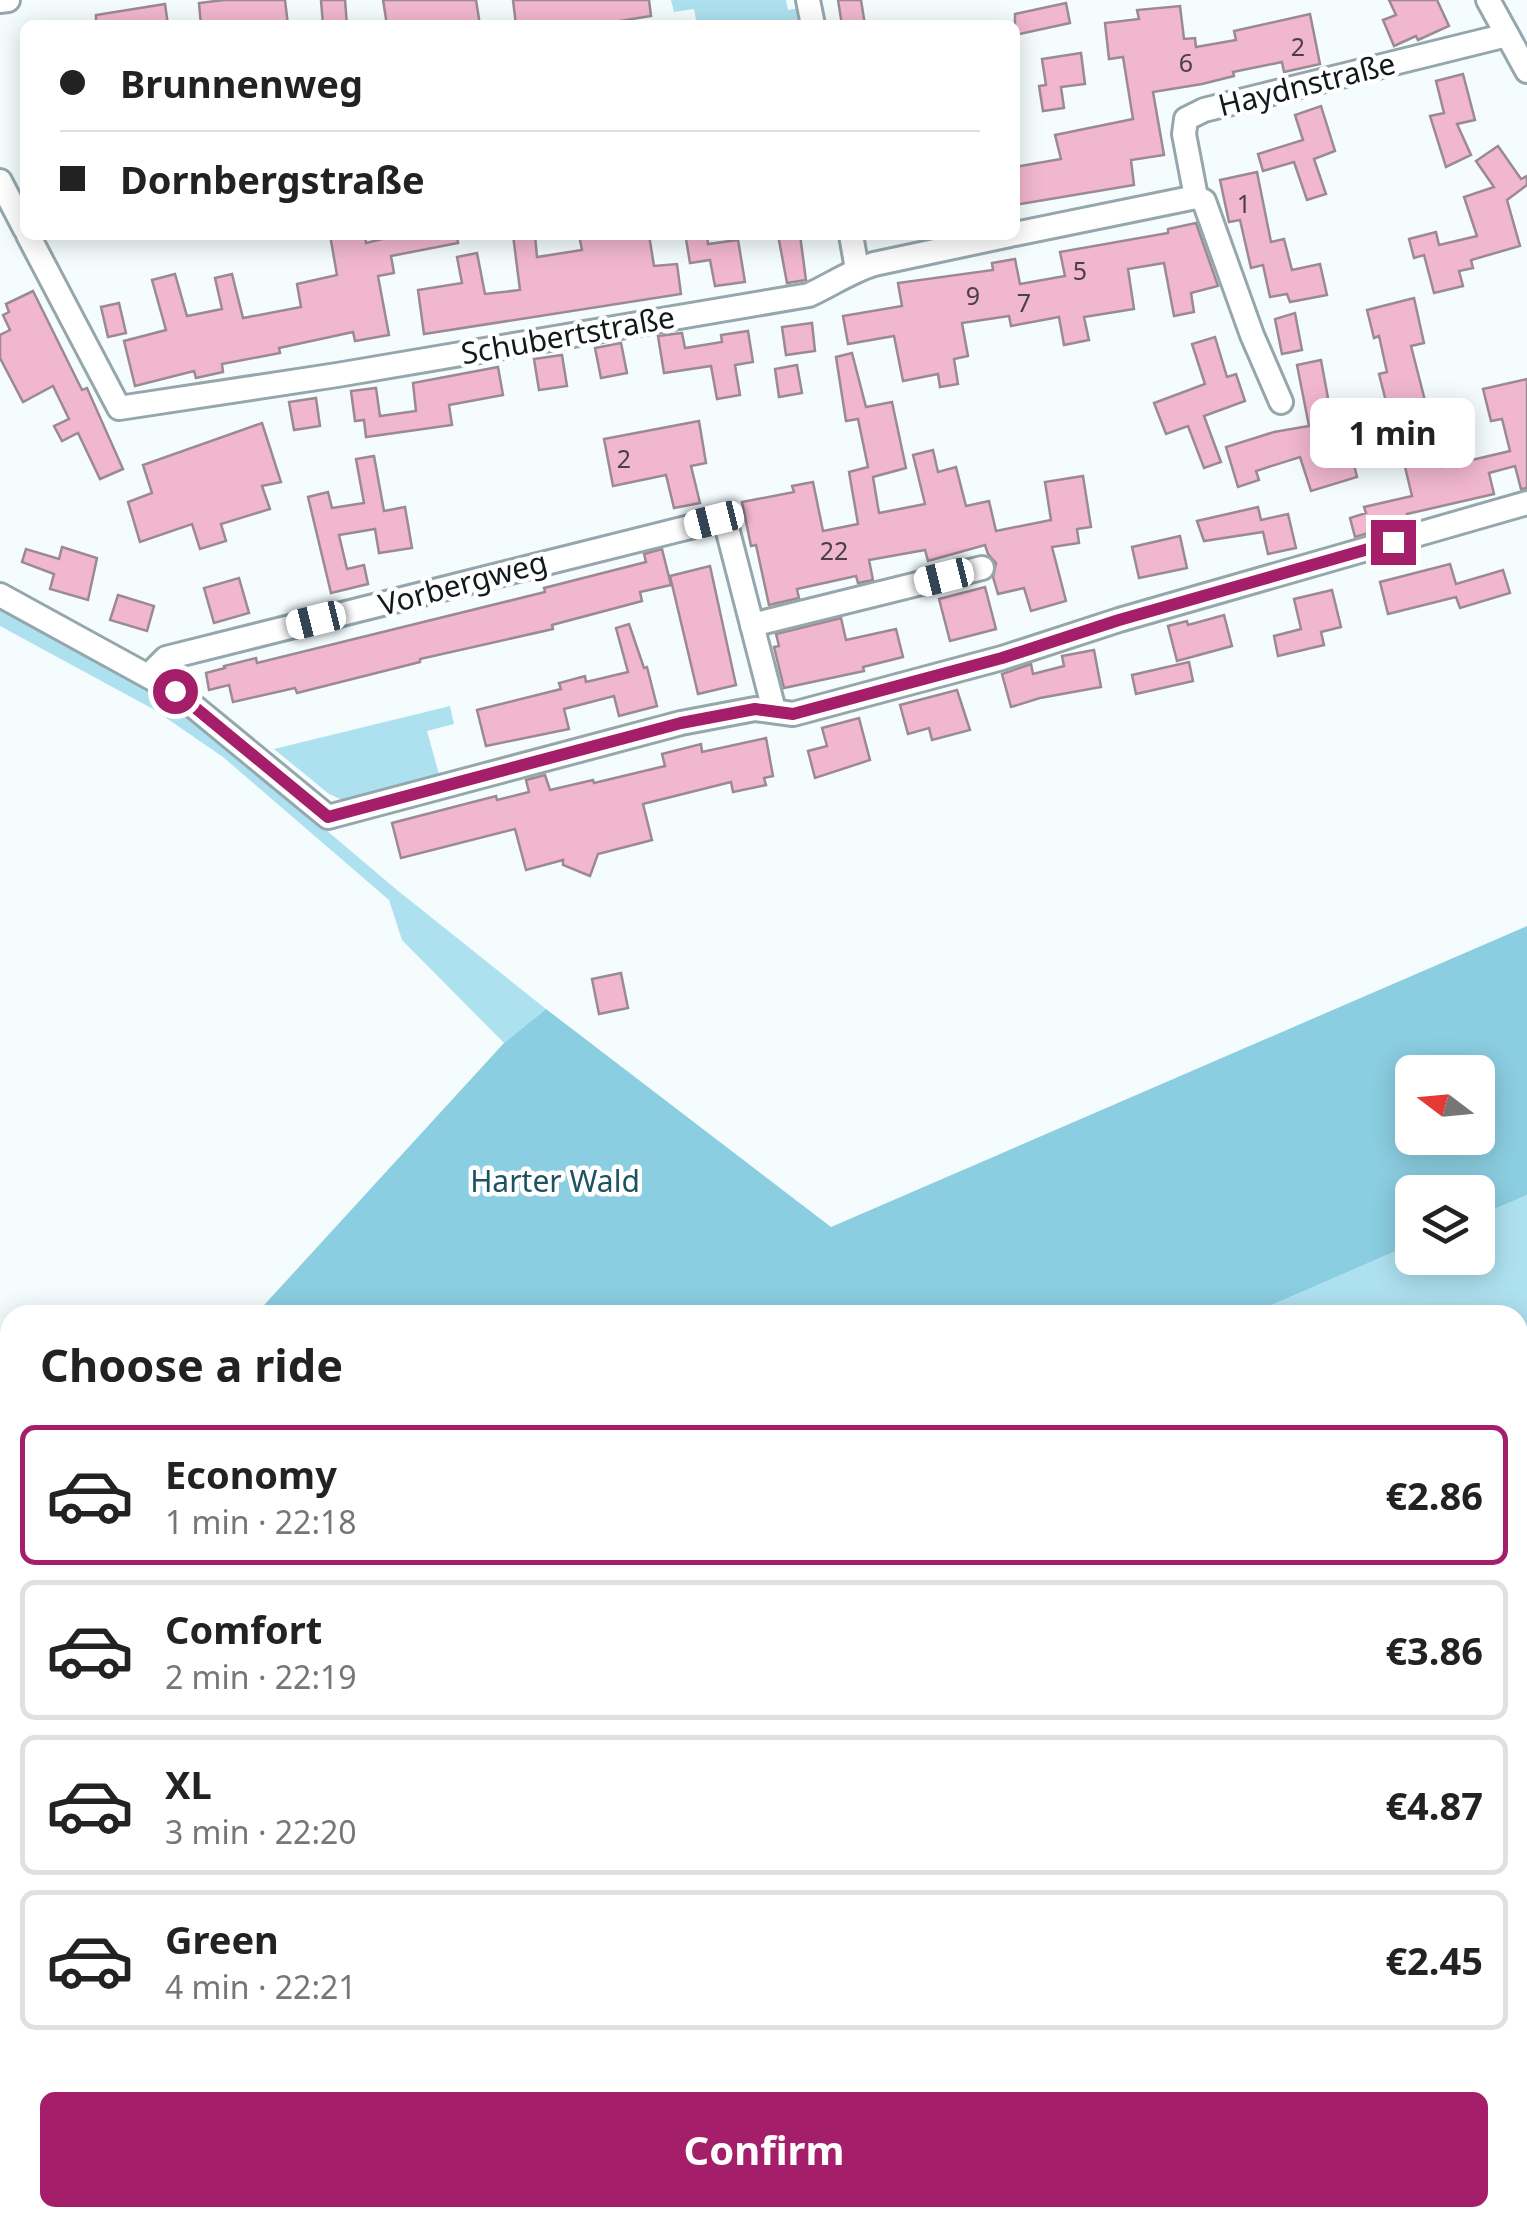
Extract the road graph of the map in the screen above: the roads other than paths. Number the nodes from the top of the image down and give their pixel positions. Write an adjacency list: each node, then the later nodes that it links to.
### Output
1 (8, 0): 3 (street)
2 (1488, 0): 4 (street)
3 (0, 1)
4 (1507, 35): 5 (street); 7 (street, Haydnstraße)
5 (1527, 71)
6 (0, 181): 8 (street)
7 (1196, 197): 9 (street, Schubertstraße); 14 (street)
8 (20, 219)
9 (1020, 232)
10 (31, 240): 13 (street, Schubertstraße)
11 (852, 240): 13 (street)
12 (986, 240): 13 (street, Schubertstraße)
13 (858, 269)
14 (1281, 402)
15 (1527, 503): 20 (street)
16 (982, 568): 18 (street)
17 (0, 595): 19 (street)
18 (752, 625): 19 (street, Vorbergweg); 20 (street)
19 (149, 675): 20 (street)
20 (774, 710)

